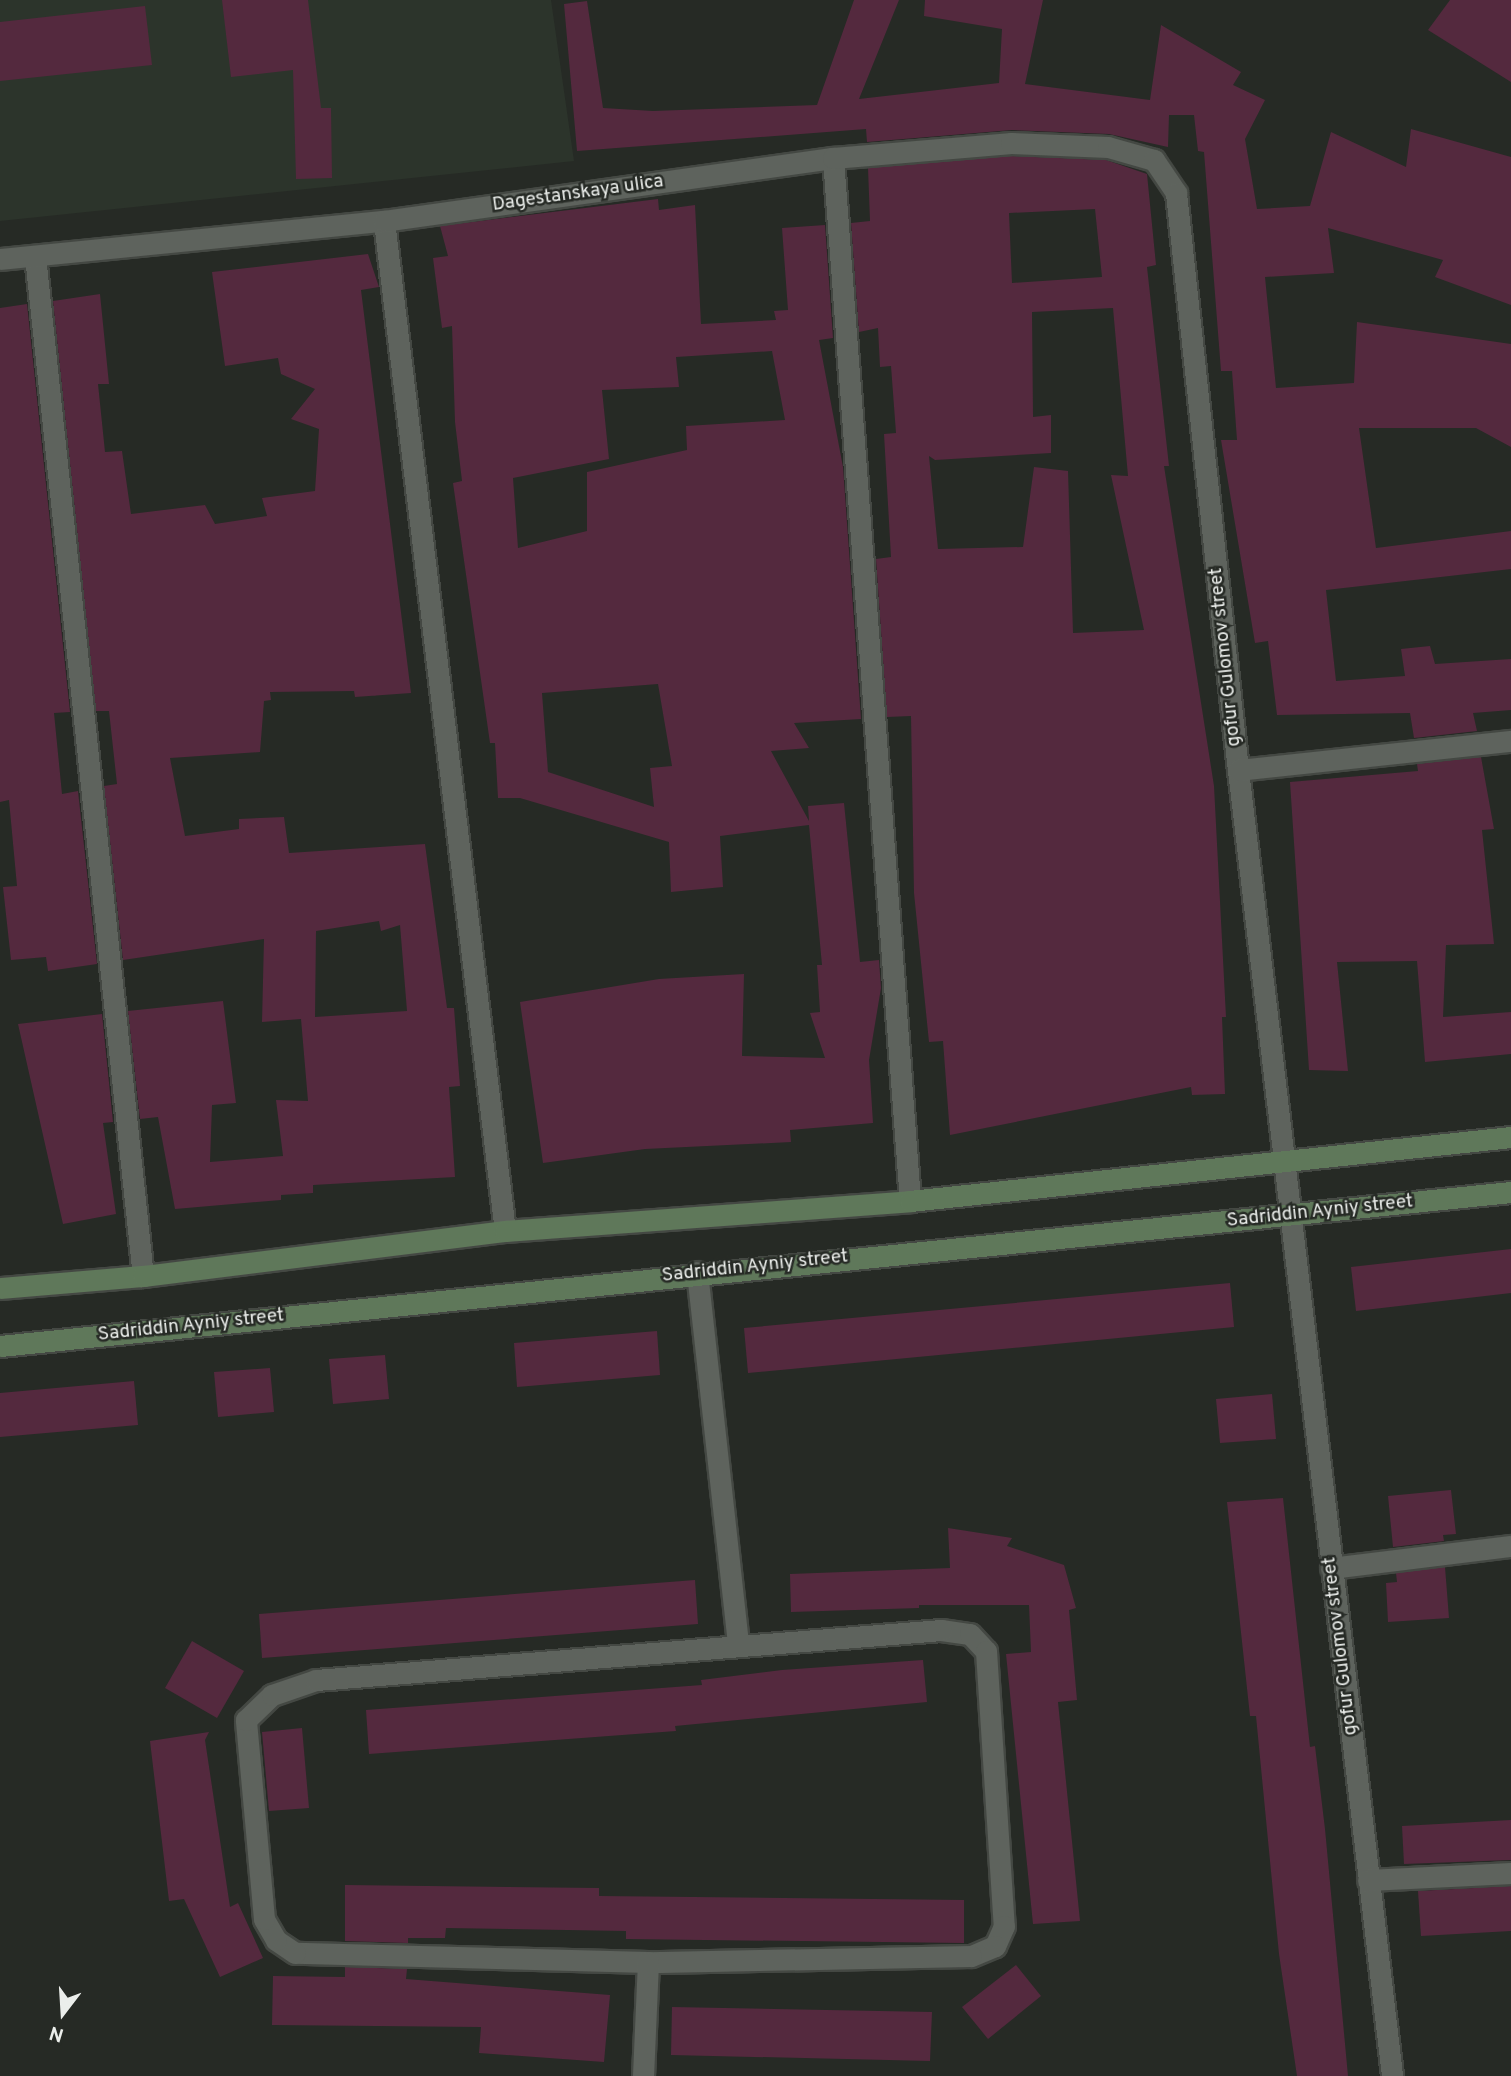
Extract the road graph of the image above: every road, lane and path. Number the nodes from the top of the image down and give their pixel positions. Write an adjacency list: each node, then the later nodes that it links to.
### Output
1 (832, 158): 2 (street, Dagestanskaya ulica); 3 (street, Dagestanskaya ulica); 11 (street)
2 (1154, 160): 7 (street, gofur Gulomov street)
3 (384, 220): 4 (street, Dagestanskaya ulica); 13 (street)
4 (35, 256): 5 (street, Dagestanskaya ulica); 15 (street)
5 (0, 259)
6 (1511, 741): 7 (street)
7 (1238, 770): 9 (street, gofur Gulomov street)
8 (1511, 1137): 9 (main road)
9 (1286, 1161): 11 (main road); 12 (street, gofur Gulomov street)
10 (1511, 1192): 12 (main road, Sadriddin Ayniy street)
11 (910, 1201): 13 (main road)
12 (1292, 1215): 14 (main road, Sadriddin Ayniy street); 19 (street, gofur Gulomov street)
13 (505, 1231): 15 (main road)
14 (697, 1272): 17 (main road, Sadriddin Ayniy street); 20 (street)
15 (143, 1276): 16 (main road)
16 (0, 1288)
17 (0, 1346)
18 (1511, 1546): 19 (street)
19 (1331, 1568): 22 (street, gofur Gulomov street)
20 (738, 1644): 23 (street); 23 (street)
21 (1511, 1873): 22 (street)
22 (1368, 1881): 25 (street, gofur Gulomov street)
23 (648, 1962): 24 (street)
24 (643, 2076)
25 (1392, 2076)

